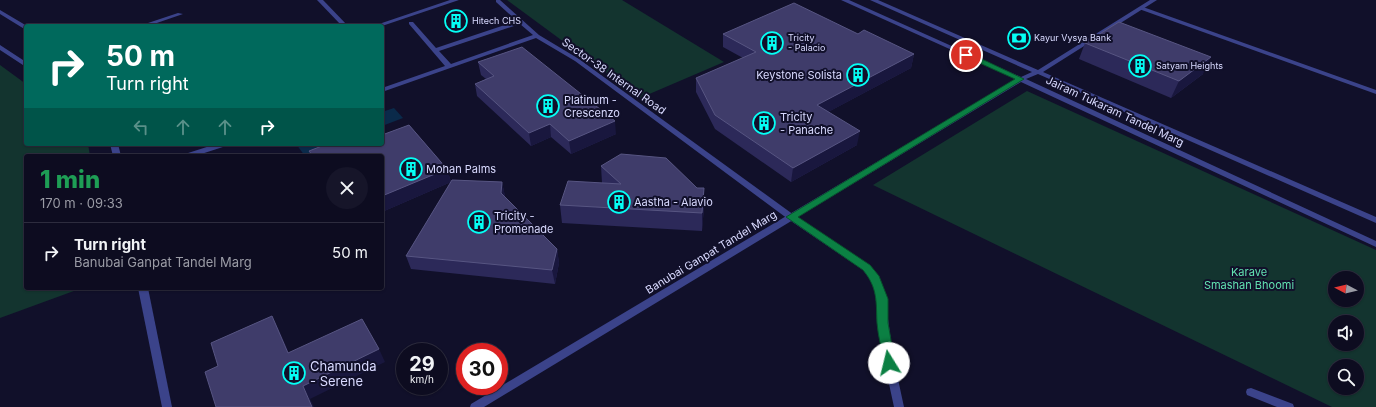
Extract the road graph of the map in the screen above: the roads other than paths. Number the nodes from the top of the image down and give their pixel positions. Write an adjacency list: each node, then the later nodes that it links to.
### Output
1 (320, 0): 13 (street)
2 (456, 0): 14 (street)
3 (844, 0): 22 (street, Jairam Tukaram Tandel Marg)
4 (873, 0): 21 (street, Jairam Tukaram Tandel Marg)
5 (1154, 0): 7 (street, Banubai Ganpat Tandel Marg)
6 (498, 1): 10 (street, Sector-38 Internal Road)
7 (1141, 8): 21 (street, Banubai Ganpat Tandel Marg); 24 (street)
8 (0, 12): 15 (street)
9 (180, 14): 12 (street)
10 (521, 22): 16 (street, Sector-38 Internal Road); 18 (street)
11 (411, 23): 18 (street)
12 (148, 24)
13 (343, 24)
14 (382, 24)
15 (24, 27)
16 (537, 36): 20 (street); 27 (street, Sector-38 Internal Road)
17 (0, 47): 19 (street)
18 (435, 50): 20 (street)
19 (24, 64)
20 (449, 66): 23 (street)
21 (1038, 72): 22 (street, Banubai Ganpat Tandel Marg); 28 (street, Jairam Tukaram Tandel Marg)
22 (1020, 79): 27 (street, Banubai Ganpat Tandel Marg); 29 (street, Jairam Tukaram Tandel Marg)
23 (384, 89)
24 (1376, 92)
25 (217, 146): 26 (street)
26 (194, 154)
27 (791, 217): 33 (street, Banubai Ganpat Tandel Marg); 34 (street, Sector-38 Internal Road)
28 (1376, 220)
29 (1376, 244)
30 (143, 290): 32 (street)
31 (1251, 392): 35 (street)
32 (167, 407)
33 (474, 407)
34 (899, 407)
35 (1289, 407)

